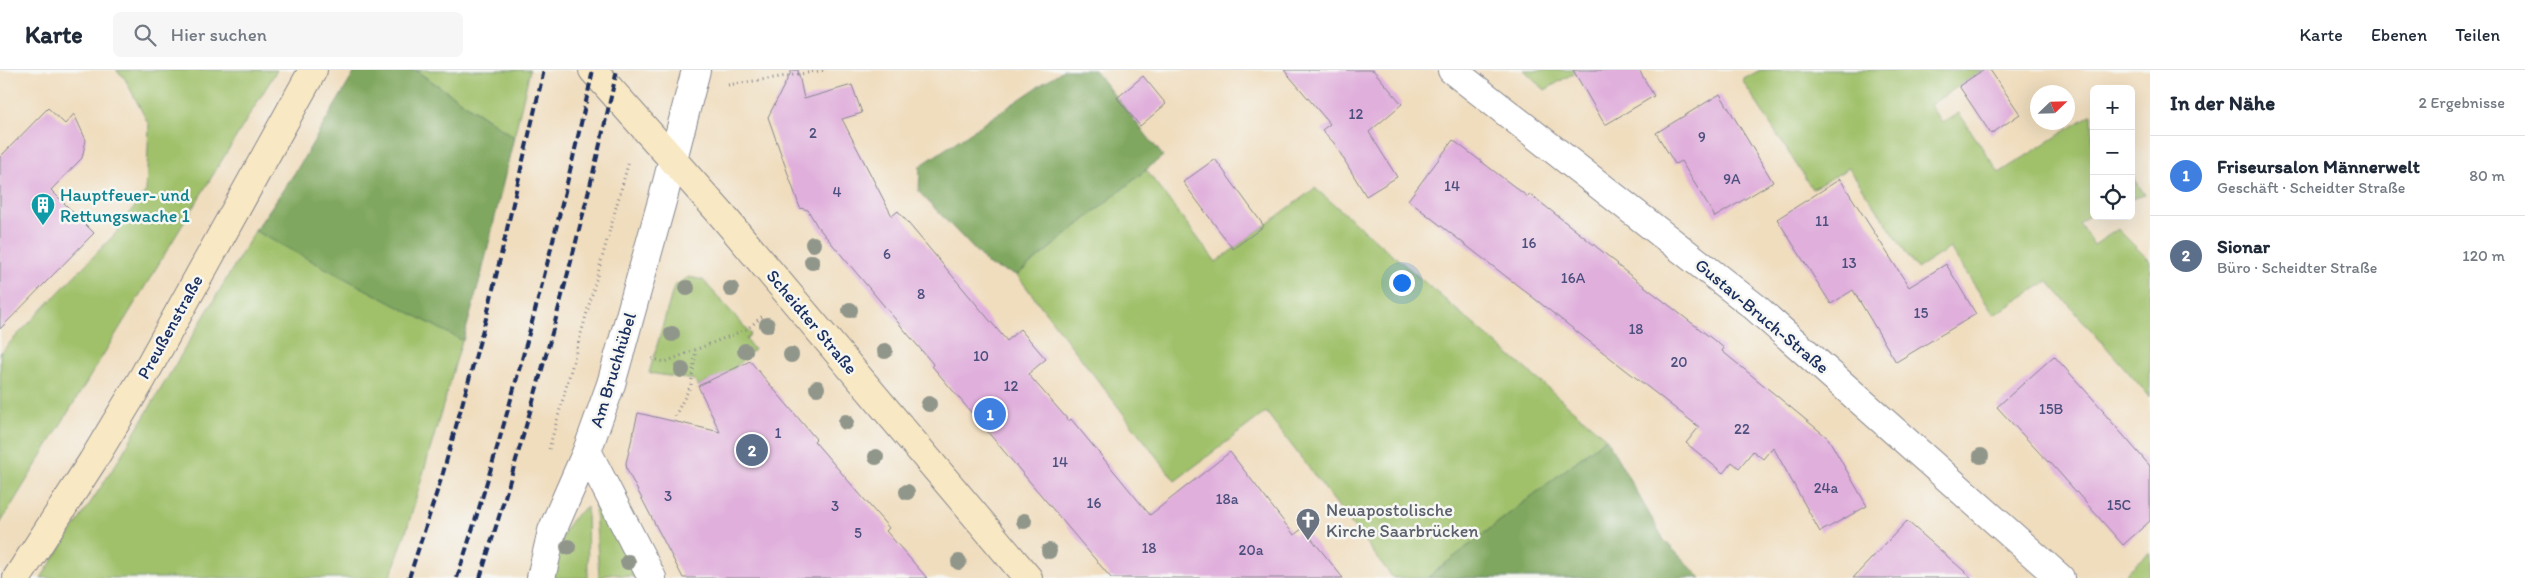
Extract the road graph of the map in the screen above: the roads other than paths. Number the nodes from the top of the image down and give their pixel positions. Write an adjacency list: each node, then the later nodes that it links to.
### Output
1 (313, 70): 7 (main road, Preußenstraße)
2 (593, 70): 5 (main road, Scheidter Straße)
3 (696, 70): 5 (street, Am Bruchhübel)
4 (1452, 70): 11 (street, Gustav-Bruch-Straße)
5 (673, 158): 6 (street, Am Bruchhübel); 10 (main road, Scheidter Straße)
6 (587, 451): 8 (street, Am Bruchhübel); 9 (street)
7 (17, 578)
8 (540, 578)
9 (652, 578)
10 (1028, 578)
11 (2060, 578)

